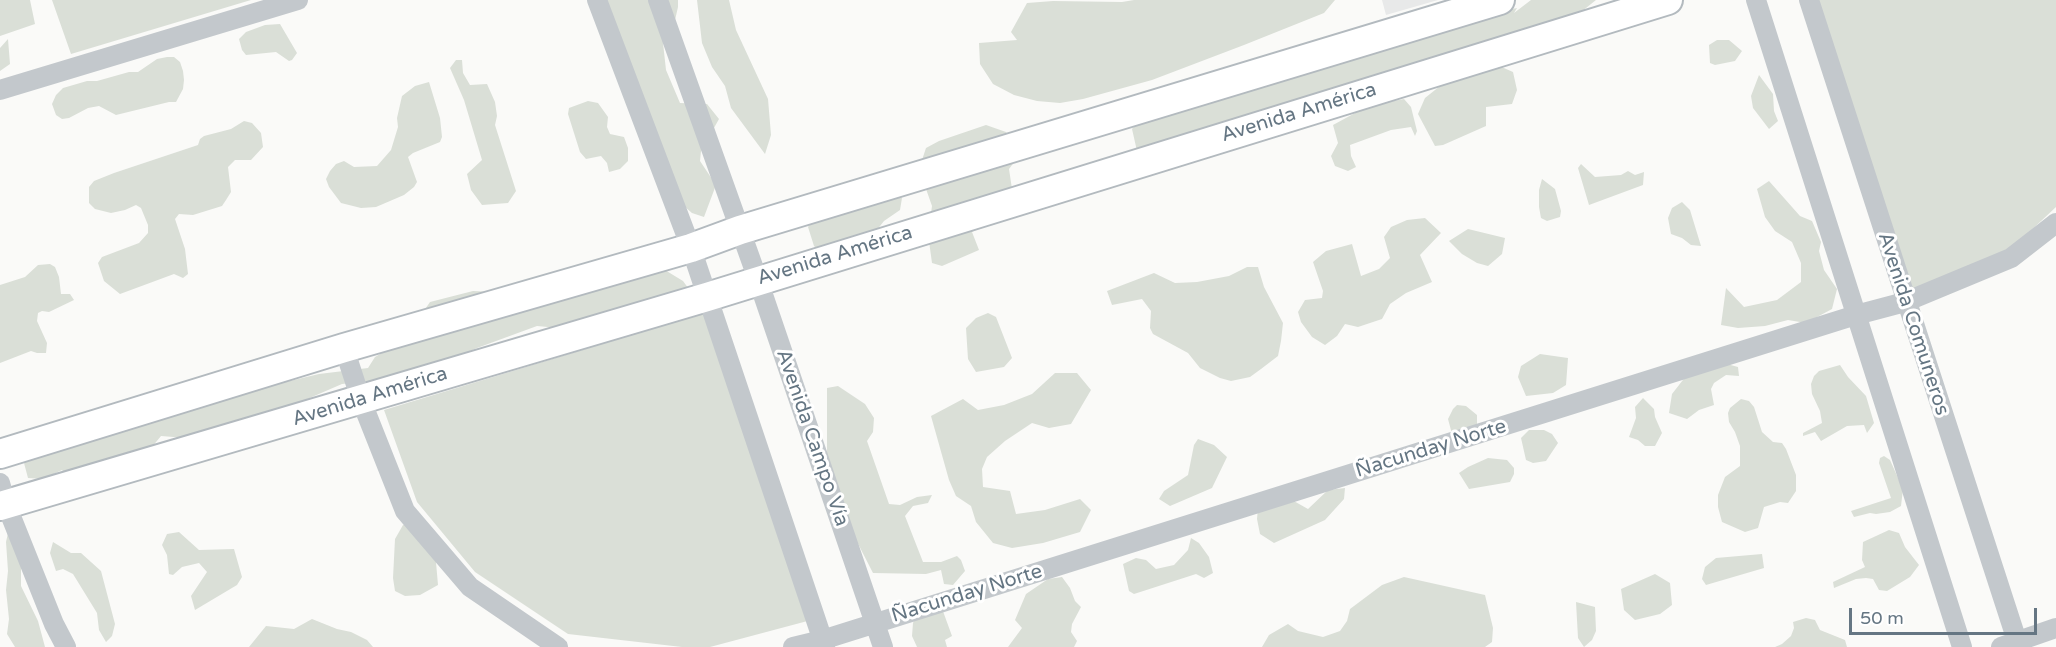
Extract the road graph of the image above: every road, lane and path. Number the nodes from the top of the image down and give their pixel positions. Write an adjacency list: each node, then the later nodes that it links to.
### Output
1 (298, 0): 8 (street)
2 (597, 0): 11 (street)
3 (658, 0): 10 (street, Avenida Campo Vía)
4 (1500, 0): 10 (main road)
5 (1668, 0): 12 (main road, Avenida América)
6 (1756, 0): 15 (street)
7 (1809, 0): 14 (street, Avenida Comuneros)
8 (0, 90)
9 (2056, 224): 14 (street, Ñacunday Norte)
10 (740, 230): 11 (main road); 12 (street, Avenida Campo Vía)
11 (691, 248): 13 (street); 16 (main road)
12 (758, 280): 13 (main road, Avenida América); 20 (street, Avenida Campo Vía)
13 (706, 297): 17 (main road, Avenida América); 22 (street)
14 (1905, 302): 15 (street, Ñacunday Norte); 23 (street, Avenida Comuneros)
15 (1856, 315): 20 (street, Ñacunday Norte); 28 (street)
16 (344, 348): 17 (street); 18 (main road)
17 (361, 400): 19 (main road, Avenida América); 25 (street)
18 (0, 454)
19 (2, 497): 24 (street)
20 (874, 623): 22 (street, Ñacunday Norte); 27 (street, Avenida Campo Vía)
21 (2056, 628): 23 (street)
22 (823, 644): 26 (street, Ñacunday Norte)
23 (2012, 645)
24 (66, 647)
25 (558, 647)
26 (793, 647)
27 (883, 647)
28 (1962, 647)

